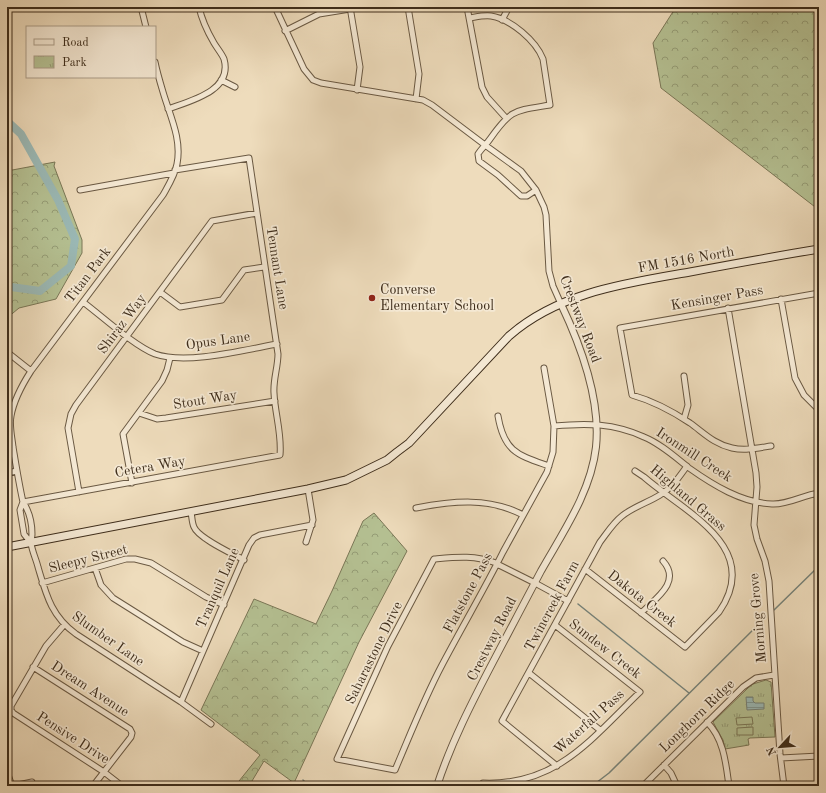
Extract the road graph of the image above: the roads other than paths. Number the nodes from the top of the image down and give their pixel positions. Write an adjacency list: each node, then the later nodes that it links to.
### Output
1 (143, 7): 10 (street)
2 (199, 7): 13 (street)
3 (275, 7): 11 (street, Crestway Road)
4 (408, 7): 16 (street)
5 (467, 7): 8 (street)
6 (509, 7): 9 (street)
7 (350, 8): 11 (street); 15 (street)
8 (469, 18): 9 (street); 18 (street)
9 (502, 20): 18 (street)
10 (146, 26)
11 (285, 31): 15 (street, Crestway Road)
12 (156, 66): 17 (street, Titan Park)
13 (221, 80): 14 (street); 17 (street)
14 (235, 87)
15 (357, 90): 16 (street, Crestway Road)
16 (416, 99): 19 (street, Crestway Road)
17 (168, 109): 20 (street, Titan Park)
18 (506, 118): 19 (street)
19 (485, 145): 22 (street, Crestway Road); 22 (street)
20 (175, 172): 21 (street); 23 (street, Tennant Lane); 29 (street, Titan Park)
21 (80, 190)
22 (536, 190): 30 (street, Crestway Road)
23 (257, 213): 25 (street, Tennant Lane); 26 (street, Shiraz Way)
24 (819, 249): 30 (main road, FM 1516 North)
25 (264, 267): 26 (street); 33 (street, Tennant Lane)
26 (160, 292): 32 (street, Shiraz Way)
27 (819, 293): 28 (street, Kensinger Pass)
28 (781, 299): 31 (street, Kensinger Pass); 40 (street)
29 (83, 302): 32 (street, Opus Lane); 37 (street, Titan Park)
30 (560, 304): 45 (street, Crestway Road); 56 (main road, FM 1516 North)
31 (728, 308): 44 (street, Kensinger Pass); 48 (street, Morning Grove)
32 (127, 336): 35 (street, Opus Lane); 57 (street, Shiraz Way)
33 (277, 344): 35 (street, Opus Lane); 39 (street, Tennant Lane)
34 (7, 352): 37 (street)
35 (170, 358): 41 (street)
36 (544, 368): 46 (street, Flatstone Pass)
37 (31, 371): 43 (street, Titan Park)
38 (684, 376): 44 (street)
39 (275, 401): 41 (street, Stout Way); 49 (street, Tennant Lane)
40 (819, 410)
41 (139, 413): 55 (street)
42 (498, 416): 50 (street)
43 (9, 417): 52 (street, Titan Park)
44 (684, 419): 48 (street)
45 (596, 425): 46 (street, Ironmill Creek); 51 (street, Ironmill Creek); 75 (street, Crestway Road)
46 (554, 426): 50 (street, Flatstone Pass)
47 (772, 446): 48 (street)
48 (752, 449): 61 (street, Morning Grove)
49 (280, 455): 55 (street, Cetera Way)
50 (549, 466): 64 (street, Flatstone Pass)
51 (688, 466): 58 (street, Twincreek Farm); 61 (street, Ironmill Creek)
52 (17, 471): 54 (street); 60 (street, Titan Park)
53 (635, 471): 58 (street, Highland Grass)
54 (7, 473)
55 (132, 483): 57 (street, Cetera Way)
56 (308, 489): 63 (main road, FM 1516 North); 65 (street)
57 (79, 492): 60 (street, Cetera Way)
58 (664, 492): 73 (street, Twincreek Farm); 81 (street, Highland Grass)
59 (819, 493): 61 (street, Ironmill Creek)
60 (23, 502): 67 (street, Titan Park)
61 (756, 502): 85 (street, Morning Grove)
62 (416, 508): 64 (street)
63 (191, 512): 67 (main road, FM 1516 North); 69 (street)
64 (523, 515): 71 (street, Flatstone Pass)
65 (312, 525): 66 (street); 69 (street, Tranquil Lane)
66 (306, 542)
67 (31, 543): 68 (main road, FM 1516 North); 74 (street, Slumber Lane)
68 (7, 547)
69 (244, 560): 77 (street, Tranquil Lane)
70 (662, 561): 78 (street)
71 (498, 564): 75 (street); 93 (street, Saharastone Drive); 93 (street, Flatstone Pass)
72 (95, 568): 74 (street, Sleepy Street); 77 (street, Sleepy Street); 82 (street)
73 (585, 569): 76 (street, Twincreek Farm); 78 (street, Dakota Creek)
74 (42, 583): 79 (street, Slumber Lane)
75 (535, 583): 76 (street); 103 (street, Crestway Road)
76 (568, 601): 80 (street, Twincreek Farm)
77 (224, 605): 82 (street, Tranquil Lane)
78 (641, 613): 81 (street, Dakota Creek)
79 (64, 625): 83 (street); 87 (street, Slumber Lane)
80 (555, 625): 84 (street, Twincreek Farm); 86 (street, Sundew Creek)
81 (685, 647)
82 (203, 651): 87 (street, Tranquil Lane)
83 (33, 667): 97 (street, Pensive Drive); 97 (street, Dream Avenue)
84 (529, 674): 90 (street); 94 (street, Twincreek Farm)
85 (774, 675): 88 (street, Longhorn Ridge); 92 (street, Morning Grove)
86 (640, 692): 90 (street, Waterfall Pass)
87 (181, 702): 89 (street, Slumber Lane)
88 (707, 722): 95 (street, Longhorn Ridge); 106 (street)
89 (211, 724)
90 (600, 730): 94 (street, Waterfall Pass)
91 (819, 756): 92 (street)
92 (781, 758): 107 (street, Morning Grove)
93 (337, 759)
94 (557, 766): 99 (street, Waterfall Pass)
95 (664, 766): 104 (street, Longhorn Ridge); 105 (street)
96 (7, 772): 100 (street)
97 (104, 772): 101 (street); 102 (street, Pensive Drive)
98 (32, 782): 100 (street)
99 (483, 783)
100 (13, 786)
101 (93, 786)
102 (122, 786)
103 (437, 786)
104 (643, 786)
105 (677, 786)
106 (730, 786)
107 (784, 786)

